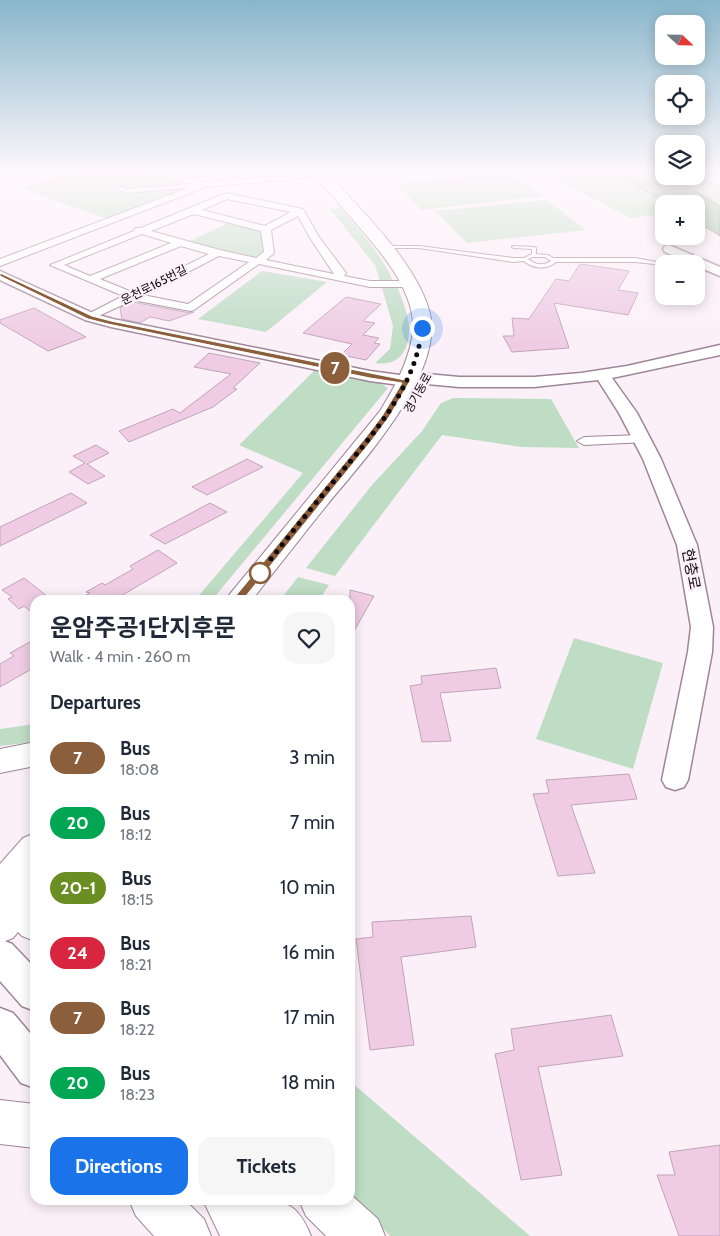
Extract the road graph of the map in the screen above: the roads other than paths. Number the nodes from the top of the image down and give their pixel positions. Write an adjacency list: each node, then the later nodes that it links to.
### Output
1 (266, 229): 16 (street)
2 (90, 230): 17 (street)
3 (137, 230): 7 (street)
4 (145, 230): 7 (street)
5 (310, 230): 22 (street)
6 (374, 230): 9 (main road, 경기동로)
7 (141, 231): 8 (street); 23 (street)
8 (179, 243): 12 (street); 23 (street)
9 (389, 247): 14 (lane); 24 (main road, 경기동로); 27 (main road, 경기동로)
10 (514, 247): 13 (lane)
11 (669, 249): 20 (street)
12 (218, 253): 16 (street); 25 (street, 운천로165번길)
13 (534, 255): 14 (lane); 15 (lane)
14 (525, 259): 15 (lane)
15 (553, 260): 18 (lane)
16 (258, 261): 22 (street); 25 (street)
17 (0, 263)
18 (655, 263)
19 (0, 268): 26 (street)
20 (720, 272)
21 (0, 275): 26 (street)
22 (336, 277): 24 (street)
23 (90, 279): 25 (street)
24 (408, 284): 29 (main road, 경기동로)
25 (132, 296): 26 (street, 운천로165번길)
26 (94, 315): 29 (street)
27 (436, 345)
28 (720, 350): 30 (street)
29 (419, 375): 30 (street); 33 (main road, 경기동로); 34 (main road, 경기동로)
30 (602, 375): 31 (street, 현충로)
31 (642, 439): 32 (street); 37 (street, 현충로)
32 (584, 441)
33 (242, 595)
34 (263, 595)
35 (30, 755): 36 (main road)
36 (0, 761)
37 (675, 780)
38 (30, 860): 39 (main road)
39 (12, 901)
40 (0, 955): 41 (main road)
41 (30, 988)
42 (0, 1026): 43 (main road)
43 (30, 1063)
44 (0, 1122): 45 (main road)
45 (30, 1125)
46 (157, 1205): 50 (main road)
47 (230, 1205): 51 (main road)
48 (237, 1205): 52 (main road)
49 (327, 1205): 53 (main road)
50 (187, 1236)
51 (245, 1236)
52 (287, 1236)
53 (361, 1236)

